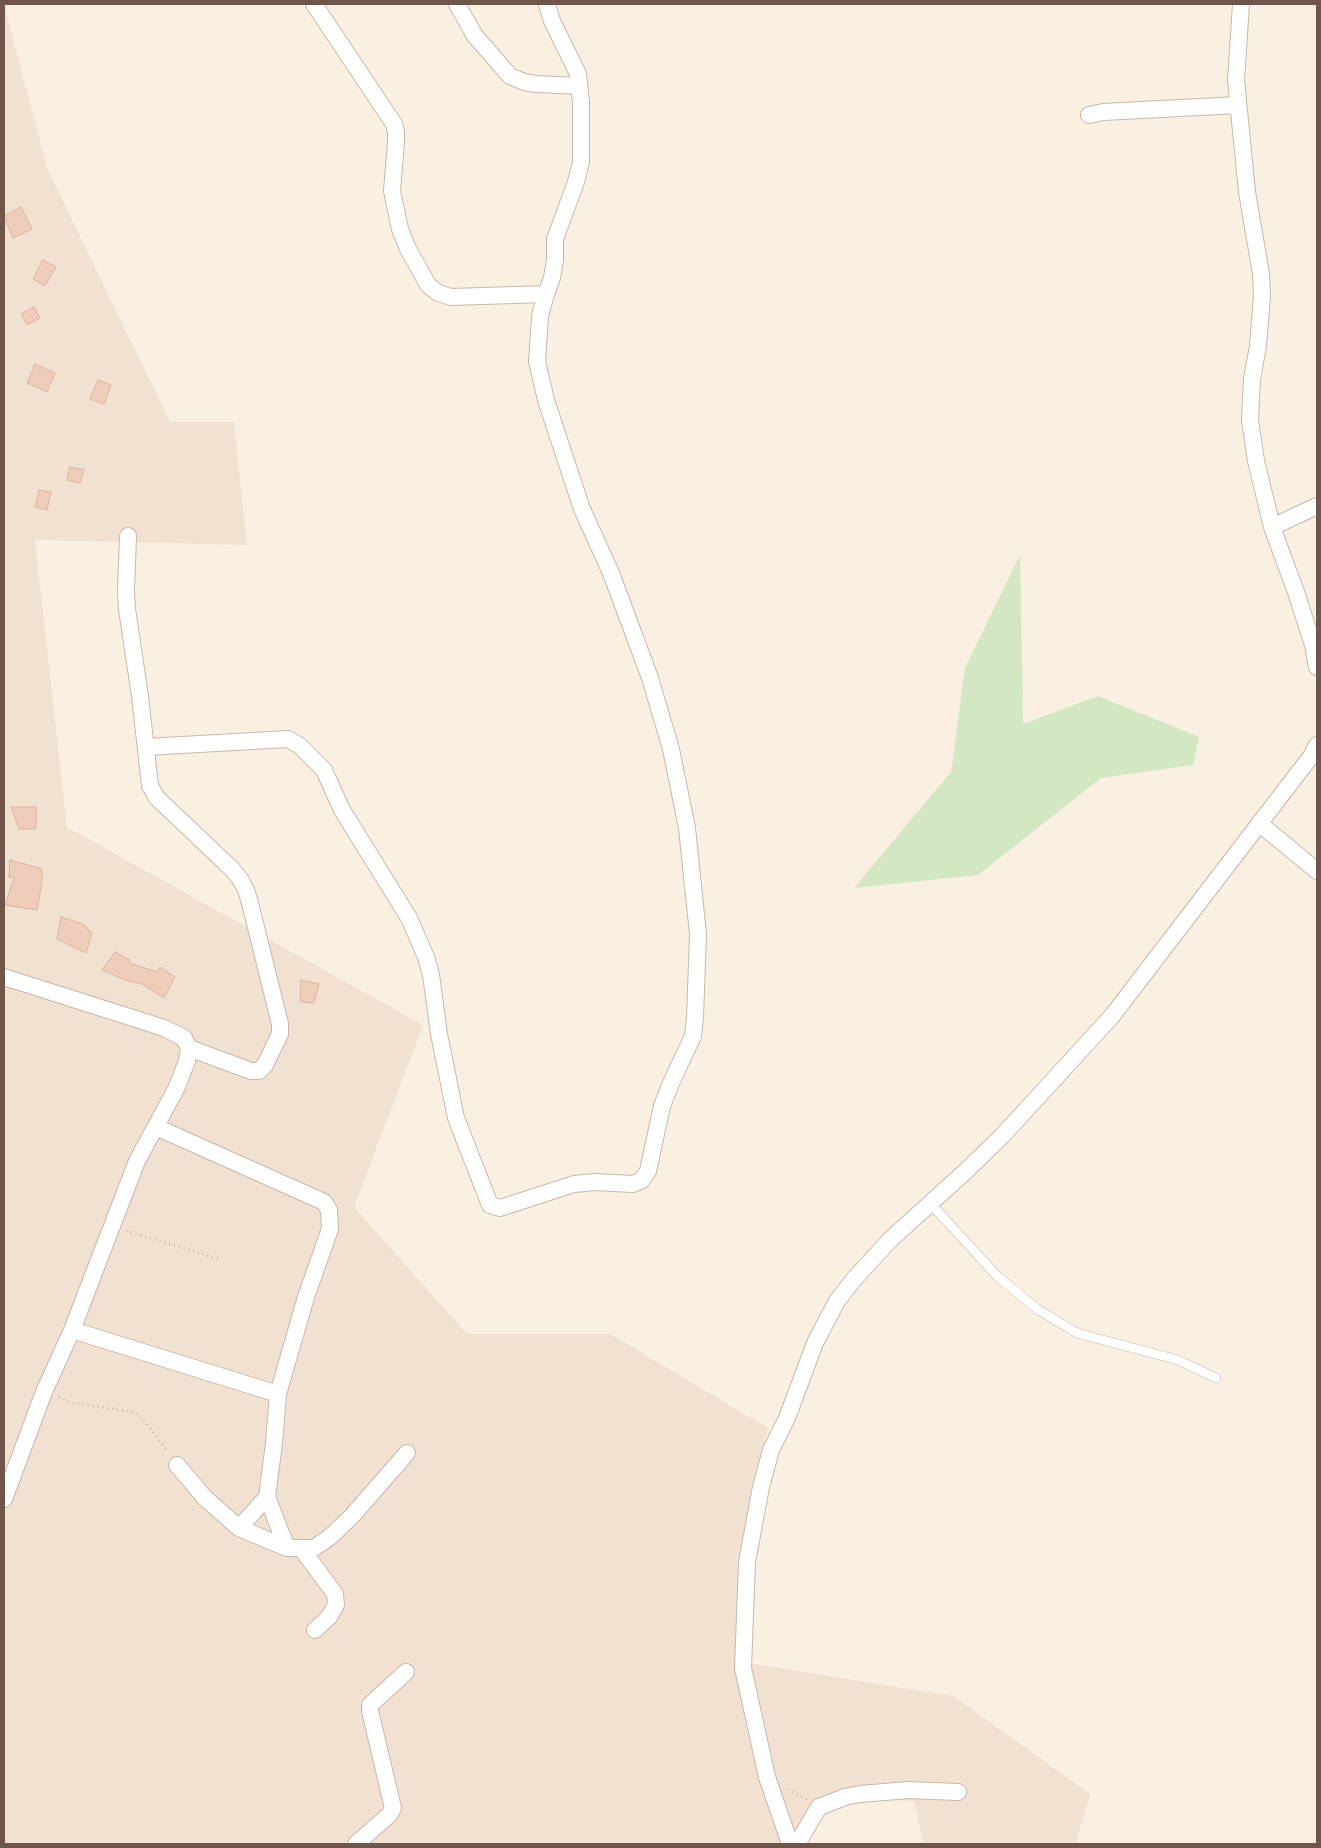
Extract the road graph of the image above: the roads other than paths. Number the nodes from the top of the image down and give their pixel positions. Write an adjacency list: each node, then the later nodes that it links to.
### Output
1 (314, 4): 8 (street)
2 (457, 4): 5 (street)
3 (547, 4): 5 (street)
4 (1240, 4): 6 (street)
5 (579, 86): 8 (street)
6 (1238, 105): 7 (street); 10 (street)
7 (1089, 115)
8 (546, 294): 14 (street)
9 (1317, 506): 10 (street)
10 (1272, 527): 12 (street)
11 (128, 536): 14 (street)
12 (1317, 667)
13 (1317, 745): 15 (street)
14 (146, 747): 18 (street)
15 (1259, 823): 16 (street); 20 (street)
16 (1317, 871)
17 (4, 978): 18 (street)
18 (189, 1048): 19 (street)
19 (156, 1127): 21 (street); 23 (street)
20 (931, 1204): 22 (lane); 34 (street)
21 (72, 1330): 23 (street); 27 (street)
22 (1216, 1378)
23 (278, 1394): 26 (street)
24 (408, 1453): 29 (street)
25 (177, 1465): 28 (street)
26 (267, 1497): 28 (street); 29 (street)
27 (4, 1499)
28 (239, 1528): 29 (street)
29 (294, 1548): 30 (street)
30 (315, 1630)
31 (406, 1672): 33 (street)
32 (958, 1792): 35 (street)
33 (356, 1844)
34 (790, 1844)
35 (796, 1844)

